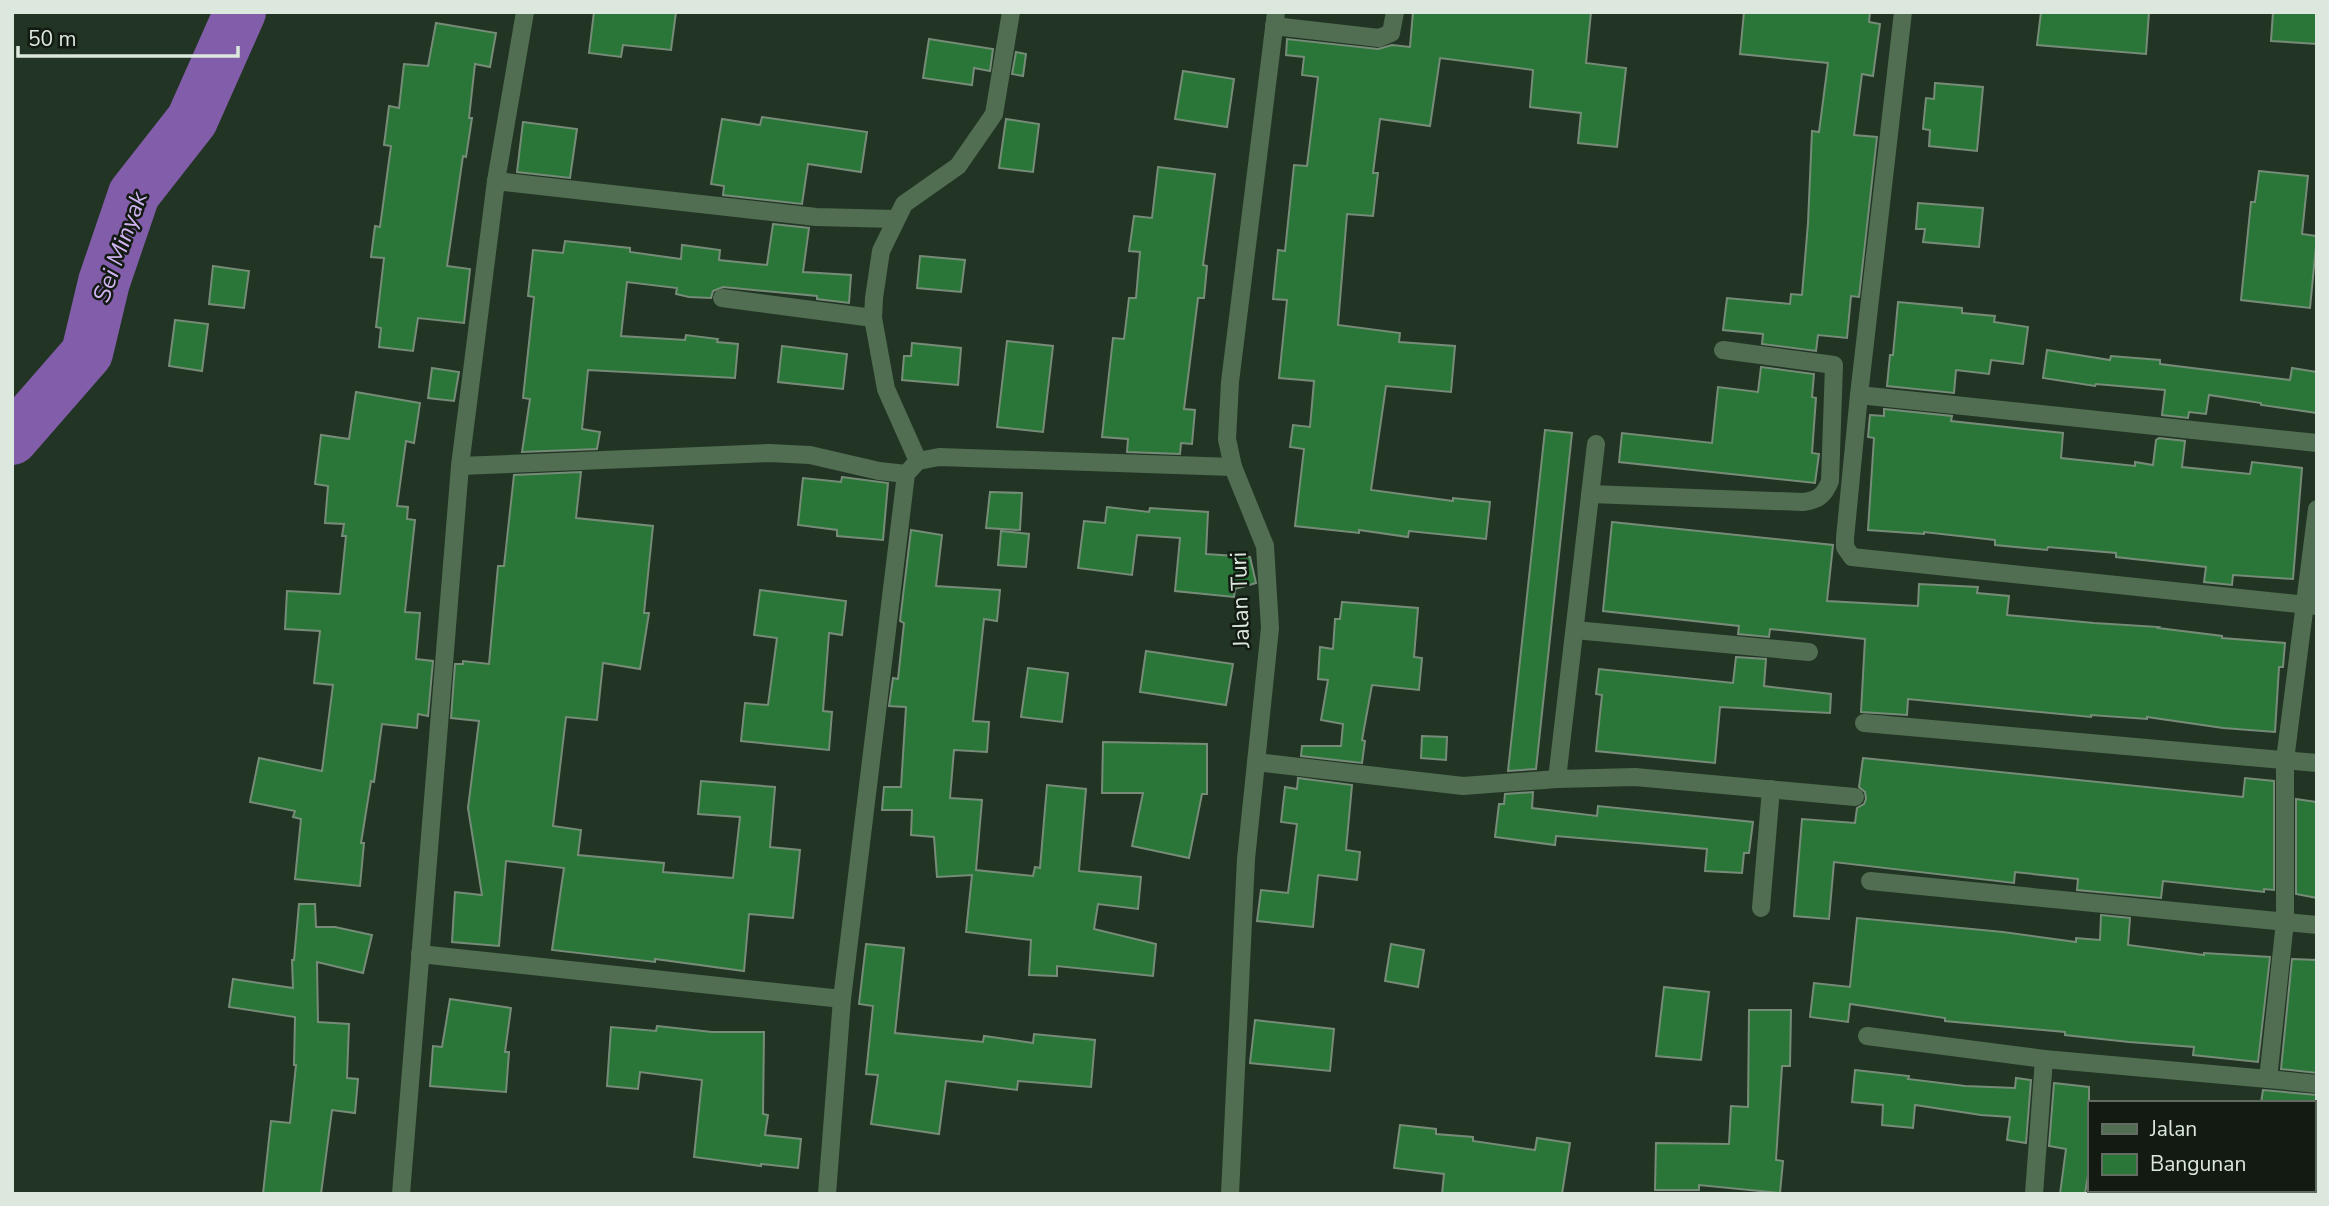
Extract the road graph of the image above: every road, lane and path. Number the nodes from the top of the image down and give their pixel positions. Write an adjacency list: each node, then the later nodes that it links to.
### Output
1 (525, 12): 6 (street)
2 (1012, 12): 7 (street)
3 (1395, 12): 5 (street)
4 (1903, 12): 12 (street)
5 (1275, 19): 17 (street, Jalan Turi)
6 (496, 181): 7 (street); 16 (street)
7 (895, 219): 9 (street)
8 (722, 298): 9 (street)
9 (873, 318): 18 (street)
10 (1723, 350): 11 (street)
11 (1834, 365): 12 (street); 19 (street)
12 (1862, 365): 13 (street)
13 (1859, 395): 14 (street); 21 (street)
14 (2317, 443)
15 (1596, 444): 19 (street)
16 (460, 466): 18 (street); 35 (street)
17 (1233, 467): 18 (street); 26 (street, Jalan Turi)
18 (912, 468): 36 (street)
19 (1590, 494): 22 (street)
20 (2317, 509): 21 (street)
21 (2310, 606): 25 (street)
22 (1575, 630): 23 (street); 28 (street)
23 (1810, 652)
24 (1864, 723): 25 (street)
25 (2285, 760): 27 (street); 33 (street)
26 (1256, 762): 28 (street); 43 (street, Jalan Turi)
27 (2317, 763)
28 (1557, 779): 29 (street)
29 (1771, 789): 30 (street); 32 (street)
30 (1855, 797)
31 (1870, 881): 33 (street)
32 (1761, 908)
33 (2285, 922): 34 (street); 39 (street)
34 (2317, 925)
35 (420, 954): 36 (street); 41 (street)
36 (842, 999): 42 (street)
37 (1867, 1036): 38 (street)
38 (2044, 1059): 39 (street); 44 (street)
39 (2268, 1079): 40 (street)
40 (2317, 1084)
41 (401, 1194)
42 (827, 1194)
43 (1230, 1194)
44 (2034, 1194)

